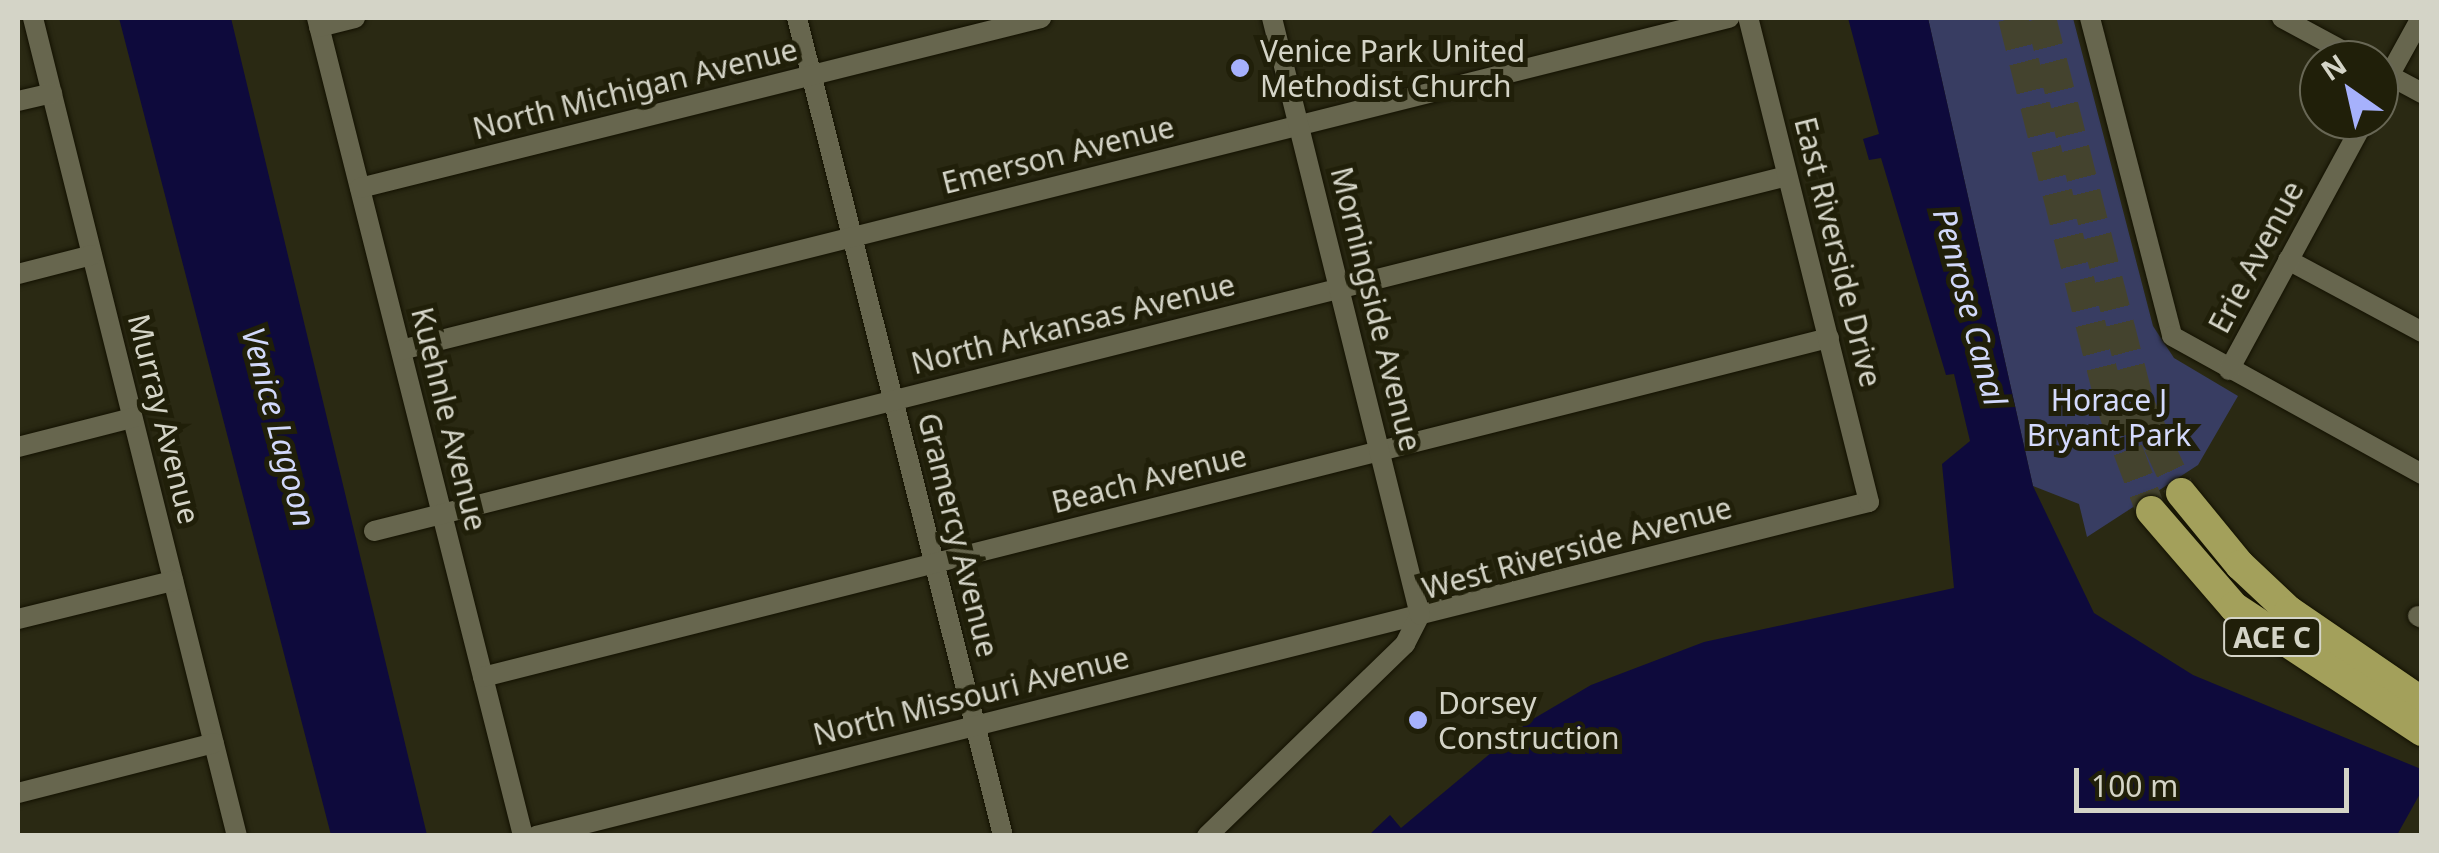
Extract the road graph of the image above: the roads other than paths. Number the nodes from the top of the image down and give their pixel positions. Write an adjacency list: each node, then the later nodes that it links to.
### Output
1 (33, 18): 15 (street, Murray Avenue)
2 (355, 18): 11 (street)
3 (798, 18): 14 (street, Gramercy Avenue)
4 (1041, 18): 14 (street, North Michigan Avenue)
5 (1272, 18): 17 (street, Morningside Avenue)
6 (1729, 18): 17 (street, Emerson Avenue)
7 (1748, 18): 19 (street, East Riverside Drive)
8 (2090, 18): 29 (street)
9 (2282, 18): 12 (street)
10 (2420, 18): 13 (street)
11 (318, 22): 20 (street, Kuehnle Avenue)
12 (2323, 40)
13 (2399, 52)
14 (812, 75): 20 (street, North Michigan Avenue); 21 (street, Gramercy Avenue)
15 (52, 93): 16 (street); 22 (street, Murray Avenue)
16 (18, 102)
17 (1300, 126): 21 (street, Emerson Avenue); 25 (street, Morningside Avenue)
18 (2354, 140): 23 (street, Erie Avenue)
19 (1787, 176): 25 (street, North Arkansas Avenue); 27 (street, East Riverside Drive)
20 (360, 188): 28 (street, Kuehnle Avenue)
21 (852, 238): 28 (street, Emerson Avenue); 30 (street, Gramercy Avenue)
22 (92, 255): 24 (street); 31 (street, Murray Avenue)
23 (2288, 260): 26 (street); 29 (street, Erie Avenue)
24 (18, 274)
25 (1340, 288): 30 (street, North Arkansas Avenue); 33 (street, Morningside Avenue)
26 (2422, 332)
27 (1829, 338): 33 (street, Beach Avenue); 36 (street, East Riverside Drive)
28 (401, 350): 38 (street, Kuehnle Avenue)
29 (2229, 370): 34 (street)
30 (893, 400): 38 (street, North Arkansas Avenue); 40 (street, Gramercy Avenue)
31 (132, 418): 32 (street); 41 (street, Murray Avenue)
32 (18, 446)
33 (1381, 452): 40 (street, Beach Avenue); 42 (street, Morningside Avenue)
34 (2422, 474)
35 (2181, 493): 45 (highway, ACE C)
36 (1869, 502): 42 (street, West Riverside Avenue)
37 (2151, 511): 47 (highway, ACE C)
38 (442, 513): 39 (street, North Arkansas Avenue); 44 (street, Kuehnle Avenue)
39 (374, 532)
40 (935, 563): 44 (street, Beach Avenue); 46 (street, Gramercy Avenue)
41 (174, 580): 43 (street); 48 (street, Murray Avenue)
42 (1420, 615): 46 (street, North Missouri Avenue); 54 (street, West Riverside Avenue)
43 (18, 620)
44 (483, 677): 51 (street, Kuehnle Avenue)
45 (2422, 702)
46 (976, 726): 52 (street, North Missouri Avenue); 53 (street, Gramercy Avenue)
47 (2422, 731)
48 (214, 743): 49 (street); 50 (street, Murray Avenue)
49 (18, 793)
50 (237, 836)
51 (523, 836)
52 (536, 836)
53 (1003, 836)
54 (1207, 836)

